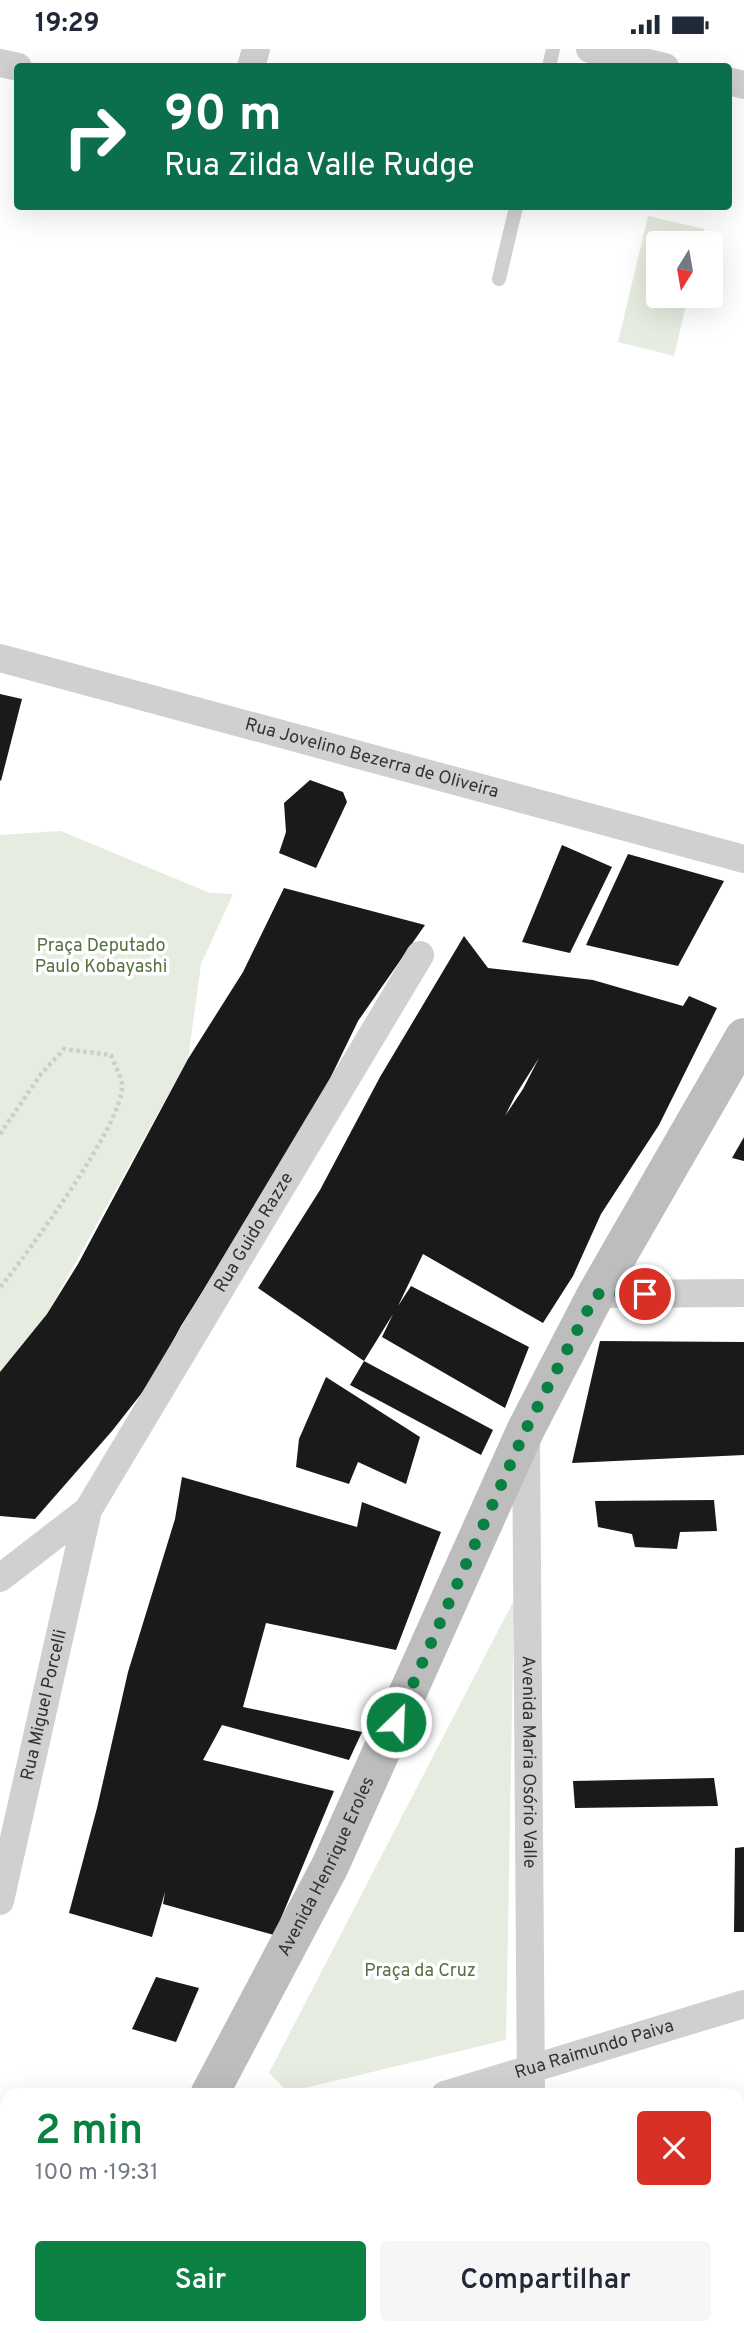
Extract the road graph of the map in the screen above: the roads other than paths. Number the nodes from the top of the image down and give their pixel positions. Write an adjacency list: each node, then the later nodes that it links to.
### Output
1 (590, 49): 2 (street)
2 (648, 63)
3 (515, 210): 4 (lane)
4 (499, 279)
5 (0, 658): 6 (street, Rua Jovelino Bezerra de Oliveira)
6 (744, 859)
7 (420, 955): 12 (street, Rua Guido Razze)
8 (744, 1037): 10 (main road, Avenida Henrique Eroles)
9 (744, 1293): 10 (street)
10 (596, 1294): 11 (main road, Avenida Henrique Eroles)
11 (526, 1429): 17 (street, Avenida Maria Osório Valle); 18 (main road, Avenida Henrique Eroles)
12 (88, 1510): 13 (street); 14 (street, Rua Miguel Porcelli)
13 (0, 1578)
14 (6, 1853): 15 (street, Rua Miguel Porcelli)
15 (0, 1901)
16 (744, 2004): 17 (street, Rua Raimundo Paiva)
17 (531, 2081): 19 (street, Rua Raimundo Paiva)
18 (213, 2088)
19 (488, 2088)

